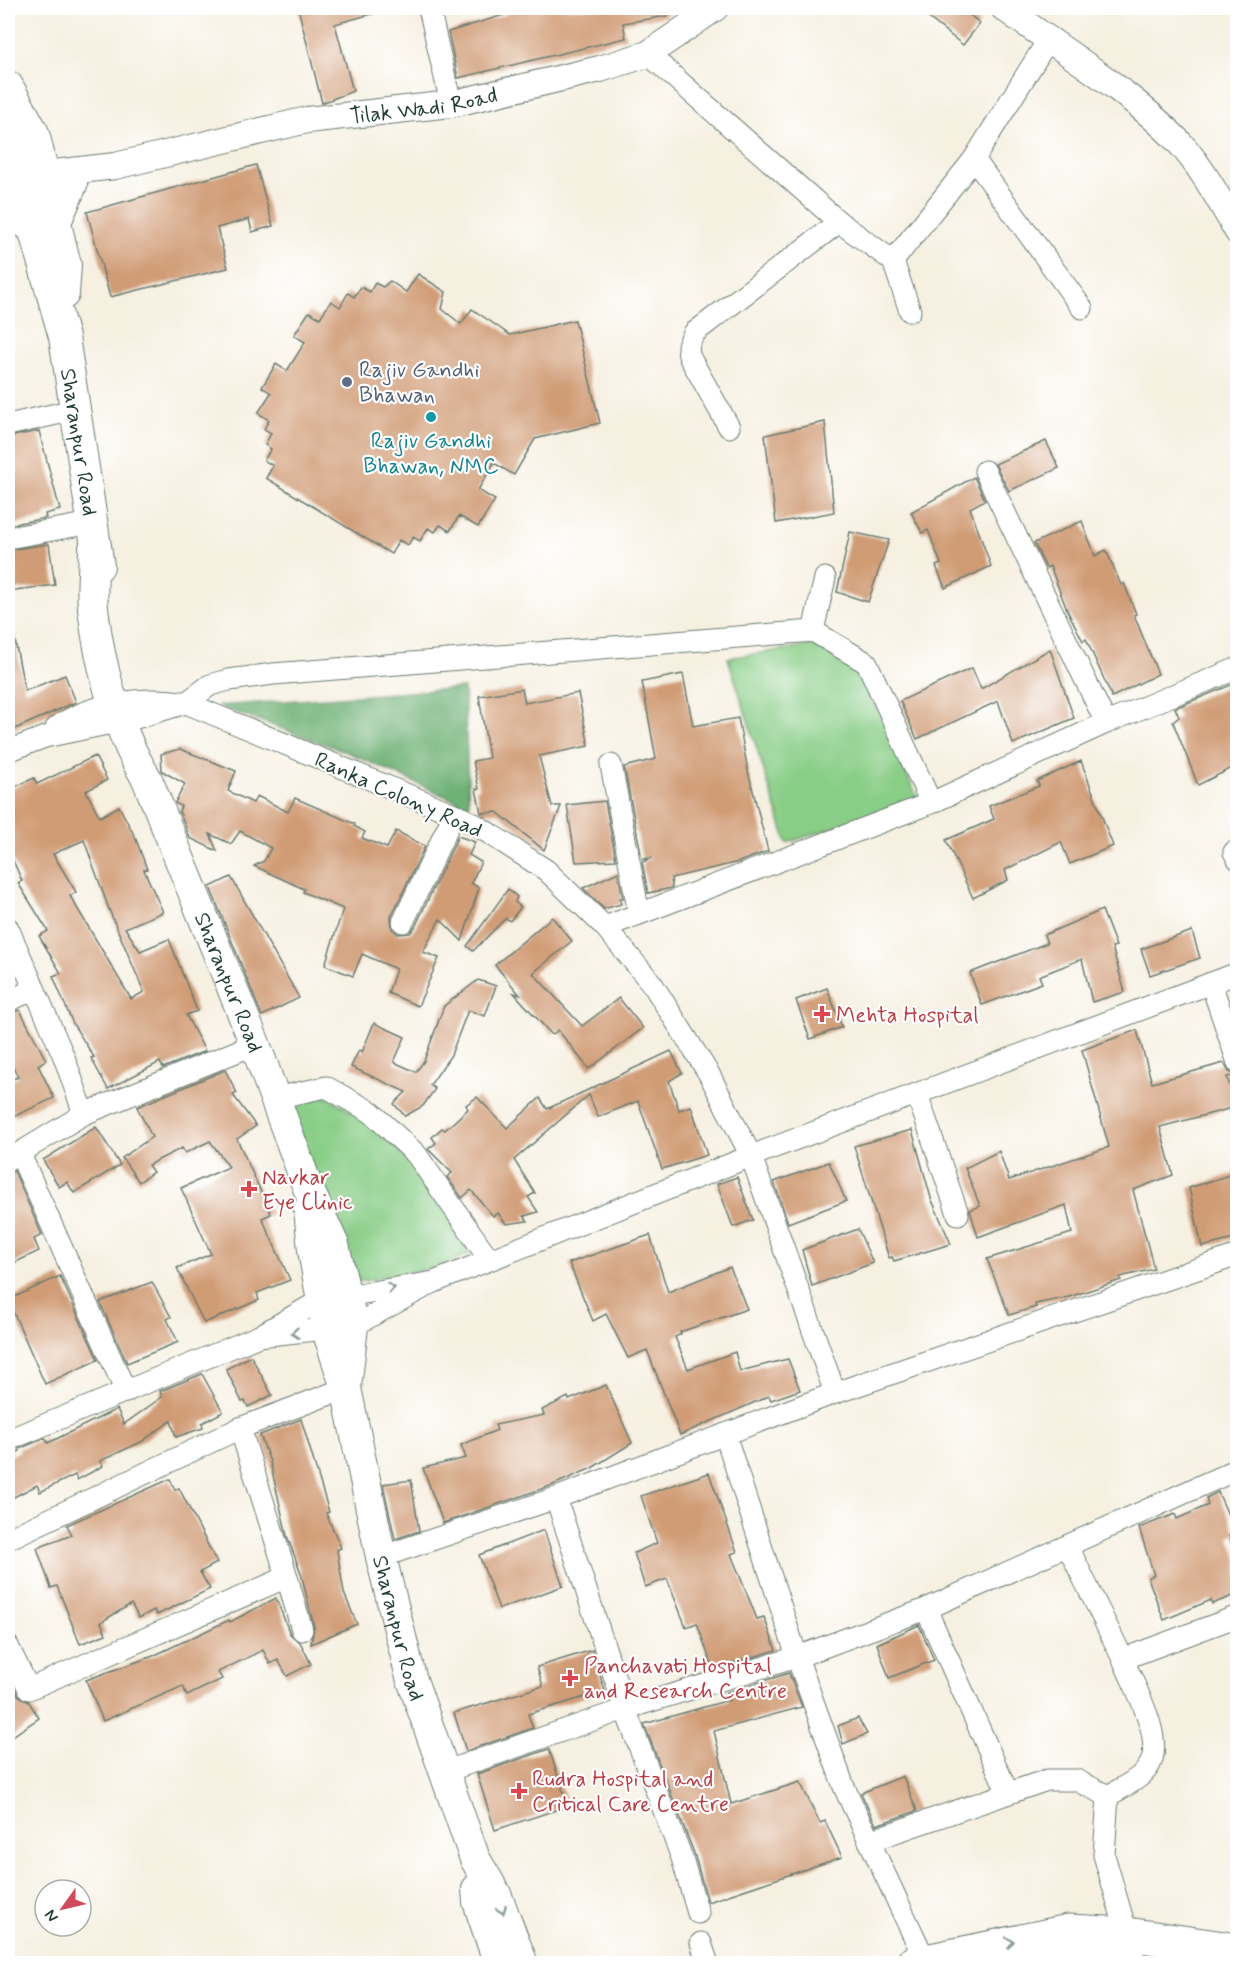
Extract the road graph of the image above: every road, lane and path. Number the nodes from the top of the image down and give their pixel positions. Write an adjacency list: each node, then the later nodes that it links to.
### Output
1 (429, 8): 7 (street)
2 (715, 8): 5 (street, Tilak Wadi Road)
3 (1004, 8): 4 (street)
4 (1048, 40): 8 (street); 11 (street)
5 (648, 54): 7 (street, Tilak Wadi Road); 10 (street)
6 (8, 86): 9 (main road, Sharanpur Road)
7 (451, 104): 9 (street, Tilak Wadi Road)
8 (974, 159): 12 (street); 13 (street)
9 (31, 187): 15 (main road, Sharanpur Road)
10 (838, 222): 12 (street); 17 (street)
11 (1237, 231)
12 (893, 261): 14 (street)
13 (1082, 308)
14 (910, 311)
15 (75, 410): 16 (street); 19 (main road, Sharanpur Road)
16 (8, 425)
17 (729, 427)
18 (985, 471): 26 (street)
19 (93, 535): 20 (street); 25 (main road, Sharanpur Road)
20 (8, 538)
21 (825, 578): 22 (street)
22 (813, 631): 24 (street); 29 (street)
23 (1238, 668): 26 (street)
24 (186, 703): 25 (street, Ranka Colony Road); 30 (street, Ranka Colony Road)
25 (125, 711): 27 (street, Ranka Colony Road); 39 (main road, Sharanpur Road)
26 (1106, 723): 29 (street)
27 (8, 751)
28 (611, 765): 31 (street)
29 (931, 803): 31 (street)
30 (454, 814): 32 (street); 33 (street, Ranka Colony Road)
31 (639, 914): 33 (street)
32 (403, 922)
33 (605, 927): 44 (street, Ranka Colony Road)
34 (8, 928): 37 (street)
35 (1238, 973): 36 (street)
36 (1211, 983): 40 (street); 41 (street)
37 (33, 990): 38 (street); 43 (street)
38 (8, 1001)
39 (255, 1044): 42 (main road, Sharanpur Road); 43 (street)
40 (1238, 1063)
41 (916, 1094): 44 (street); 46 (street)
42 (275, 1098): 48 (street); 50 (main road, Sharanpur Road)
43 (84, 1114): 45 (street)
44 (751, 1156): 48 (street); 55 (street, Ranka Colony Road)
45 (14, 1157): 54 (street)
46 (957, 1214)
47 (1238, 1255): 55 (street)
48 (489, 1258): 49 (street)
49 (434, 1282): 50 (street, one-way to 49); 51 (street)
50 (334, 1297): 51 (main road, Sharanpur Road); 52 (street)
51 (340, 1328): 52 (street, one-way to 52); 53 (main road, Sharanpur Road)
52 (259, 1336): 54 (street)
53 (346, 1388): 56 (street); 63 (main road, Sharanpur Road)
54 (126, 1392): 58 (street)
55 (835, 1393): 57 (street)
56 (240, 1428): 61 (street); 64 (street)
57 (725, 1434): 60 (street); 69 (street)
58 (8, 1440)
59 (1238, 1469): 62 (street)
60 (556, 1498): 63 (street); 71 (street)
61 (8, 1539)
62 (1068, 1547): 65 (street); 70 (street)
63 (381, 1557): 72 (main road, Sharanpur Road)
64 (287, 1576): 67 (street); 68 (street)
65 (926, 1608): 69 (street); 73 (street)
66 (1238, 1616): 70 (street)
67 (302, 1630)
68 (8, 1646)
69 (797, 1657): 71 (street); 75 (street)
70 (1123, 1659): 74 (street)
71 (625, 1709): 72 (street); 77 (street)
72 (444, 1772): 76 (main road, Sharanpur Road)
73 (1008, 1793): 74 (street); 75 (street)
74 (1108, 1796): 80 (street)
75 (869, 1841): 81 (street)
76 (475, 1859): 82 (main road, Sharanpur Road); 83 (main road, Sharanpur Road, one-way to 83)
77 (698, 1913)
78 (701, 1943): 84 (street)
79 (1238, 1950): 80 (main road)
80 (1128, 1956): 81 (main road, one-way to 80); 85 (main road)
81 (919, 1962)
82 (499, 1964)
83 (523, 1964)
84 (708, 1964)
85 (1044, 1964)

